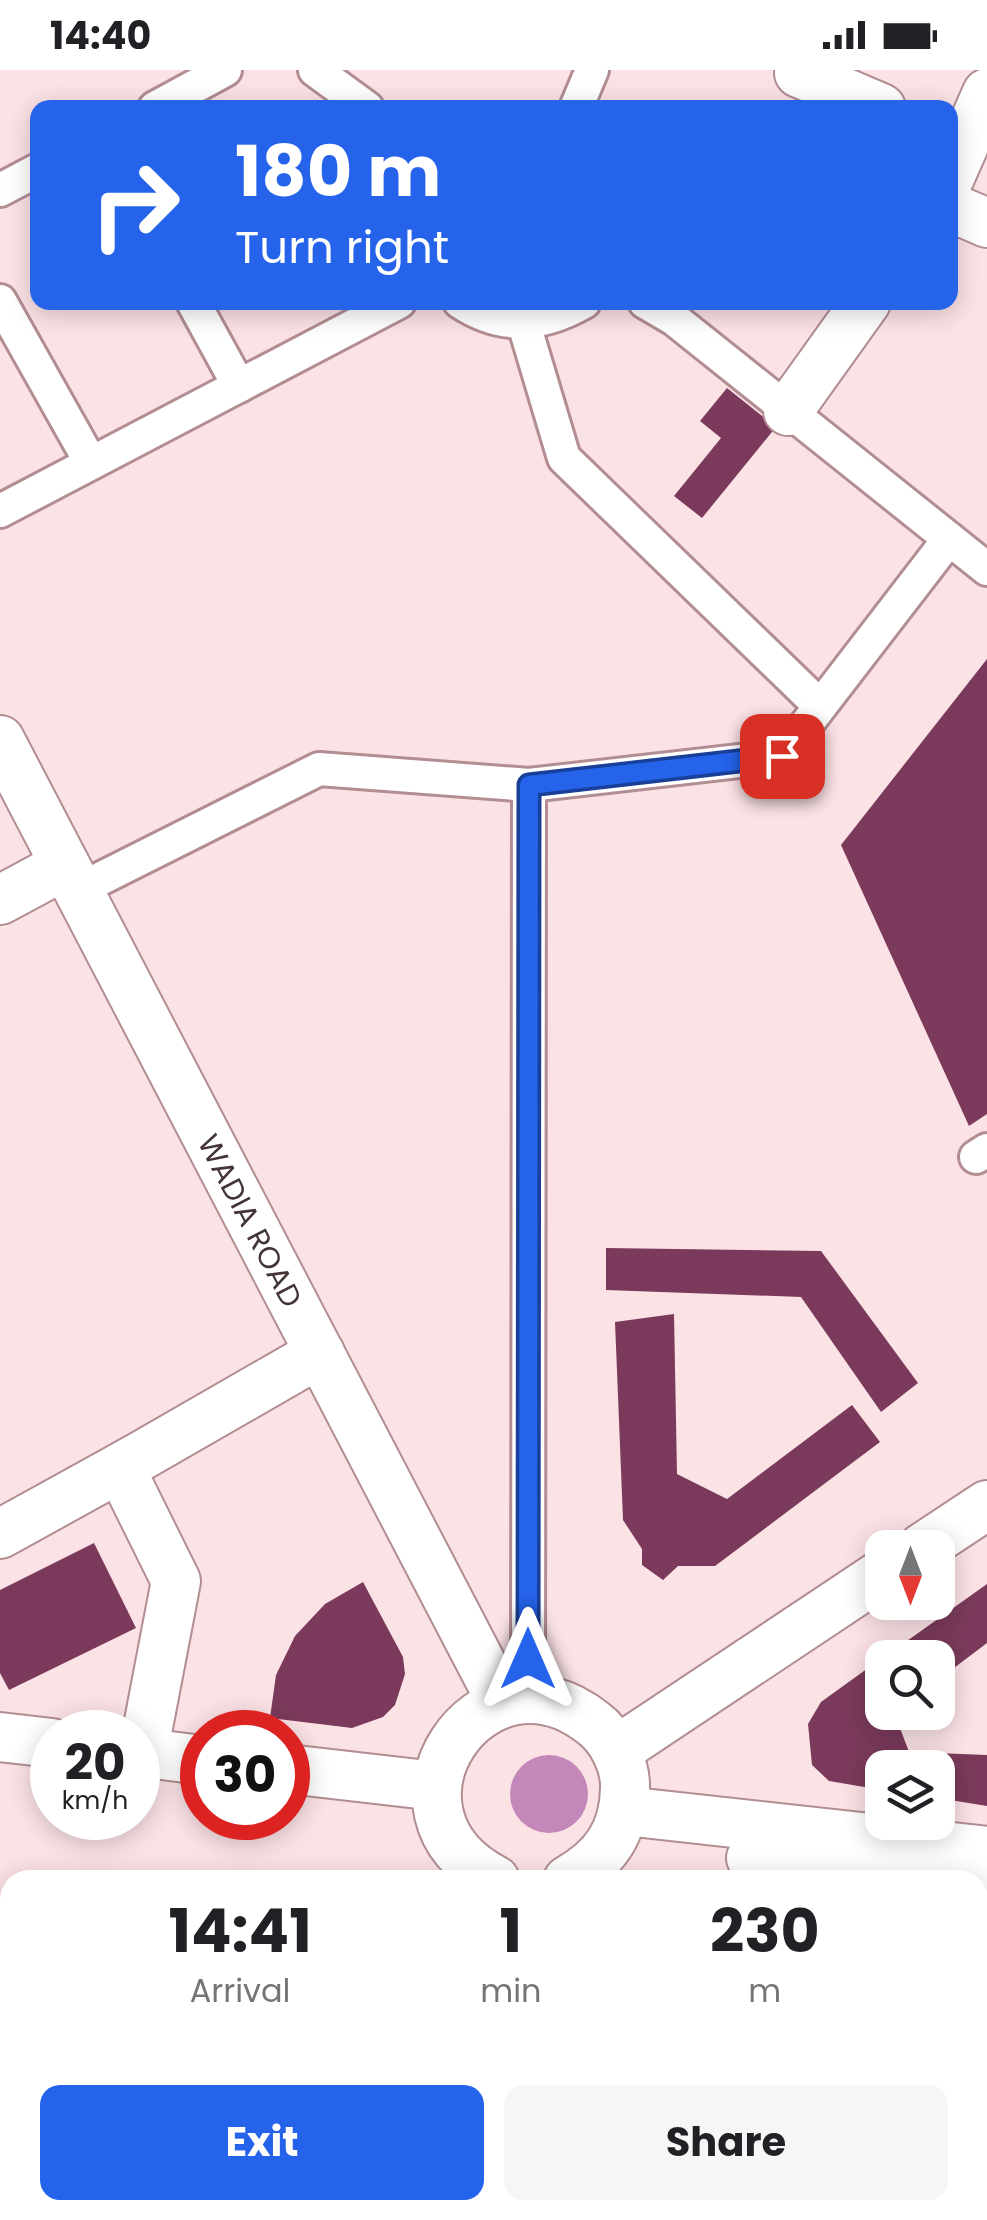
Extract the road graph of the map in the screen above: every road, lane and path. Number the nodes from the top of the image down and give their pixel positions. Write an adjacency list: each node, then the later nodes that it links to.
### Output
1 (225, 70): 5 (street)
2 (315, 70): 6 (street)
3 (794, 80): 7 (main road)
4 (987, 93): 8 (main road)
5 (170, 100)
6 (356, 100)
7 (856, 100)
8 (958, 146)
9 (30, 174): 10 (street)
10 (0, 190)
11 (958, 210): 12 (main road)
12 (987, 223)
13 (0, 301): 23 (street)
14 (197, 310): 21 (street)
15 (384, 310): 21 (street)
16 (475, 310): 20 (street)
17 (570, 310): 20 (street)
18 (659, 310): 22 (street)
19 (860, 310): 22 (main road)
20 (524, 324): 27 (street)
21 (239, 386): 23 (street)
22 (788, 410): 25 (street)
23 (91, 463): 24 (street)
24 (0, 511)
25 (949, 539): 26 (street); 27 (street)
26 (987, 569)
27 (820, 706): 29 (street)
28 (0, 740): 30 (main road, WADIA ROAD)
29 (529, 785): 30 (street); 38 (street)
30 (72, 877): 31 (main road); 32 (main road, WADIA ROAD)
31 (0, 900)
32 (320, 1353): 33 (main road); 38 (main road, WADIA ROAD)
33 (134, 1460): 36 (main road); 39 (main road)
34 (987, 1505): 35 (main road)
35 (949, 1530)
36 (0, 1534)
37 (865, 1585): 42 (main road)
38 (515, 1701): 42 (main road); 44 (main road)
39 (149, 1710)
40 (0, 1737): 41 (main road)
41 (30, 1740)
42 (616, 1751): 45 (main road)
43 (310, 1772): 44 (main road)
44 (436, 1786): 47 (main road)
45 (619, 1826): 46 (main road); 48 (main road); 49 (main road)
46 (987, 1852)
47 (476, 1870)
48 (586, 1870)
49 (767, 1870)

